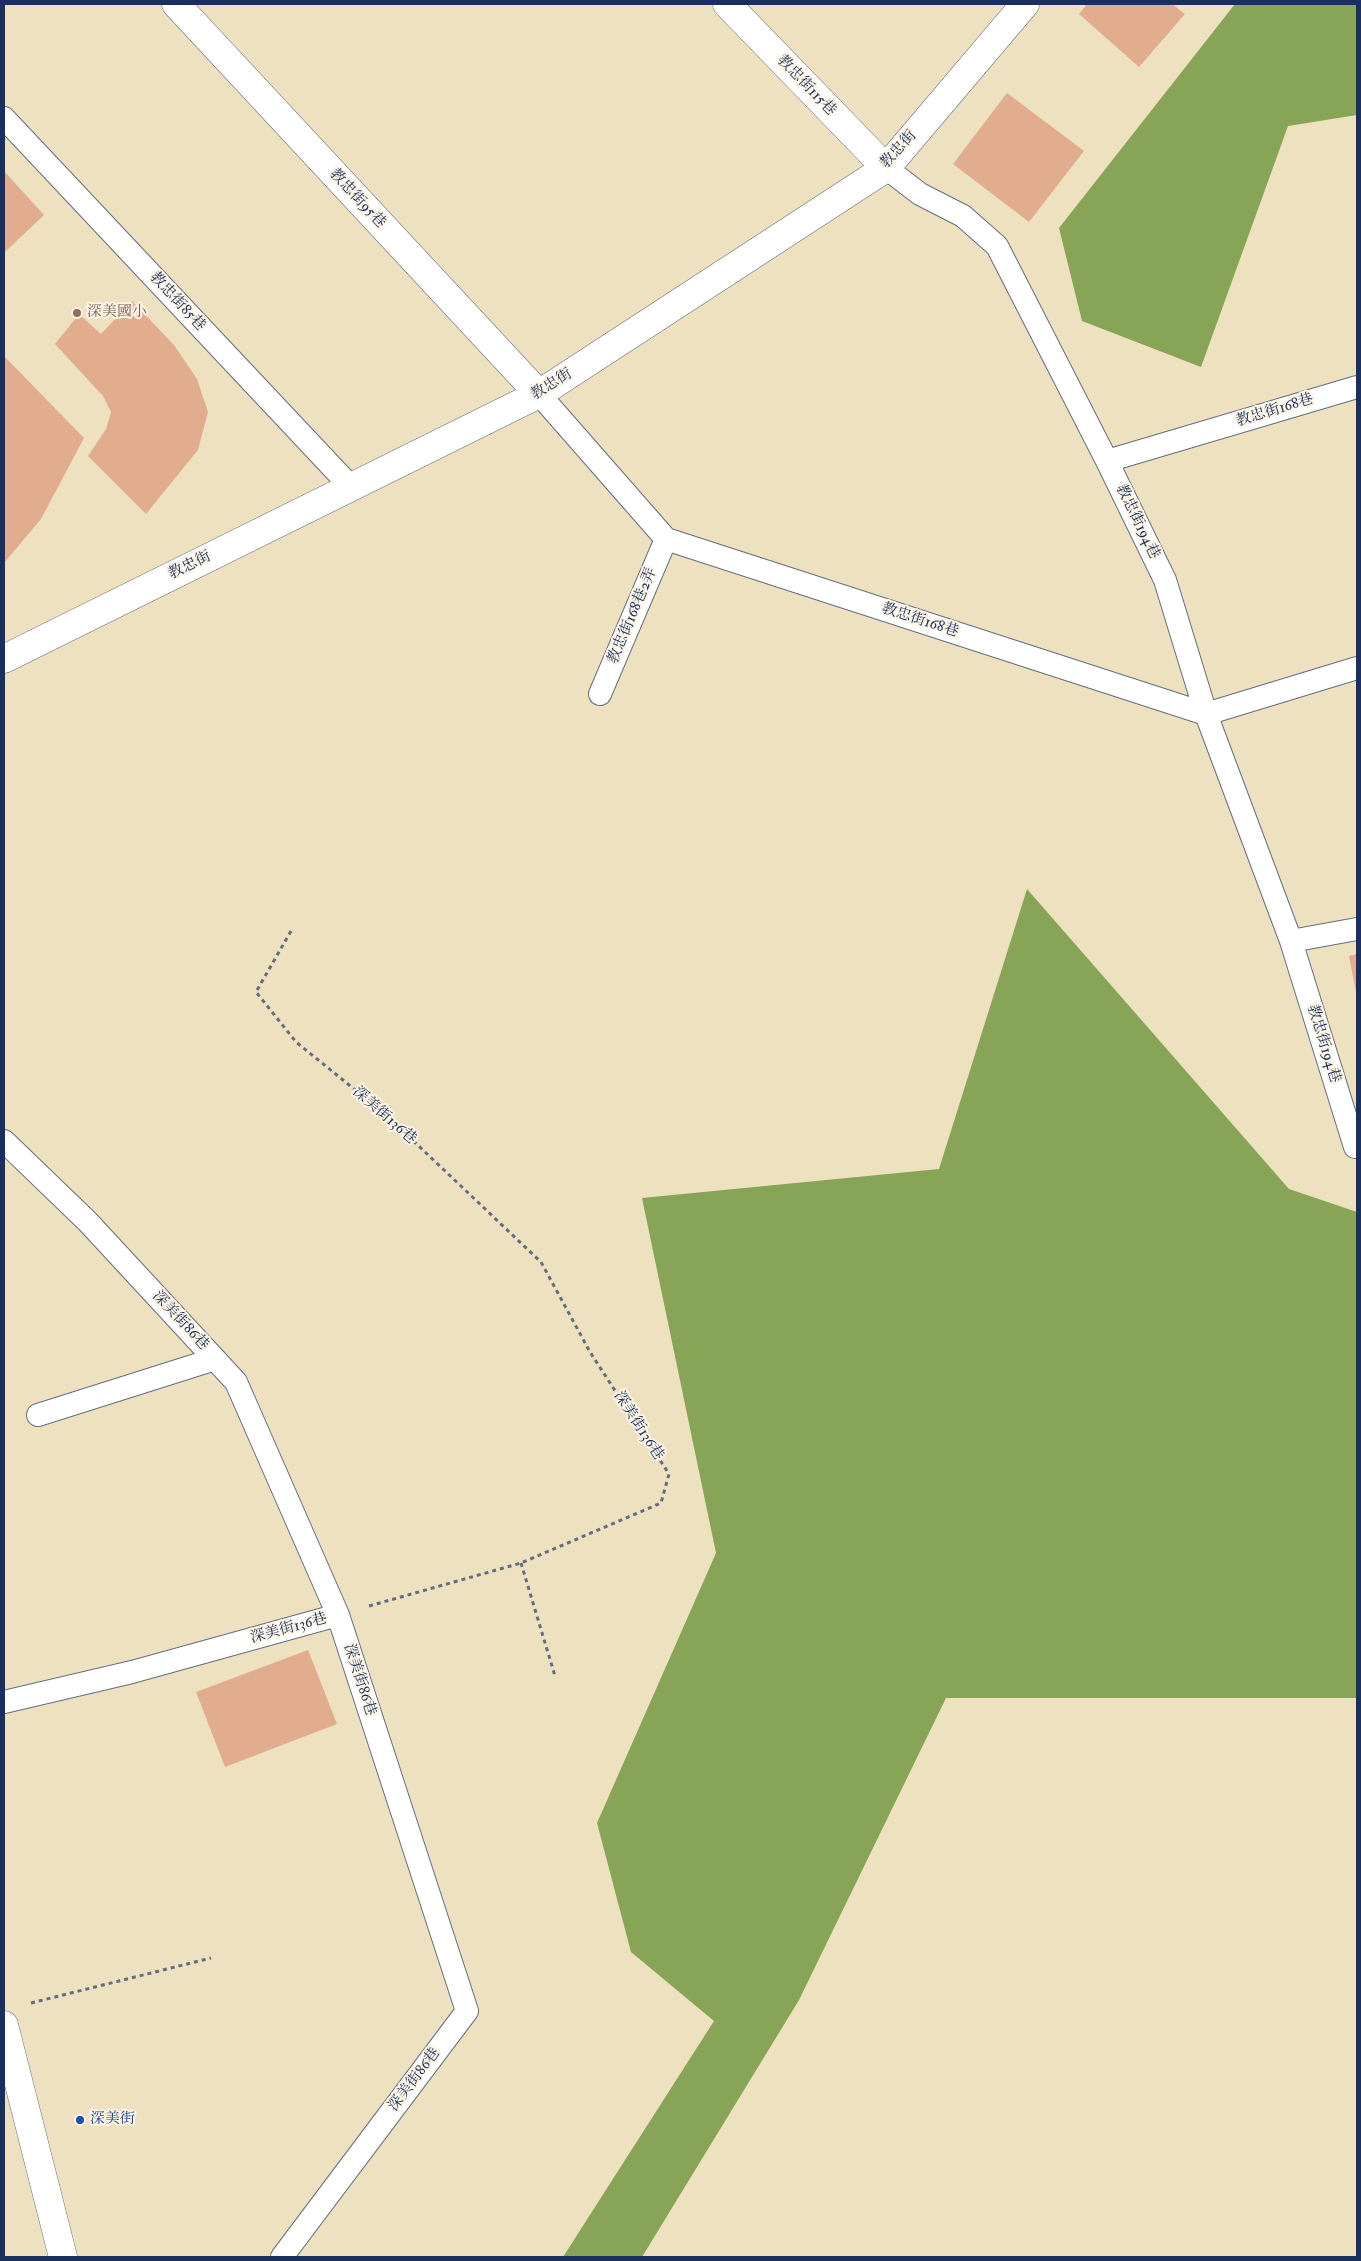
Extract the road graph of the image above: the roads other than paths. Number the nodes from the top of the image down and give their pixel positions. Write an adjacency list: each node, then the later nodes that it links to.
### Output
1 (176, 4): 7 (street, 教忠街95巷)
2 (726, 4): 5 (street, 教忠街115巷)
3 (1025, 4): 5 (street, 教忠街)
4 (4, 118): 9 (lane, 教忠街85巷)
5 (886, 168): 7 (street, 教忠街); 8 (lane, 教忠街194巷)
6 (1357, 387): 8 (lane, 教忠街168巷)
7 (539, 394): 9 (street, 教忠街); 10 (lane)
8 (1107, 461): 14 (lane, 教忠街194巷)
9 (351, 487): 11 (street, 教忠街)
10 (666, 539): 13 (lane, 教忠街168巷2弄); 14 (lane, 教忠街168巷)
11 (4, 659)
12 (1357, 668): 14 (lane)
13 (600, 694)
14 (1206, 714): 16 (lane, 教忠街194巷)
15 (1357, 929): 16 (lane)
16 (1291, 941): 18 (lane, 教忠街194巷)
17 (4, 1141): 19 (lane, 深美街86巷)
18 (1355, 1147)
19 (215, 1359): 20 (lane); 21 (lane, 深美街86巷)
20 (38, 1416)
21 (338, 1615): 22 (lane, 深美街136巷); 25 (lane, 深美街86巷)
22 (4, 1702)
23 (4, 2025): 24 (street)
24 (64, 2257)
25 (282, 2257)

